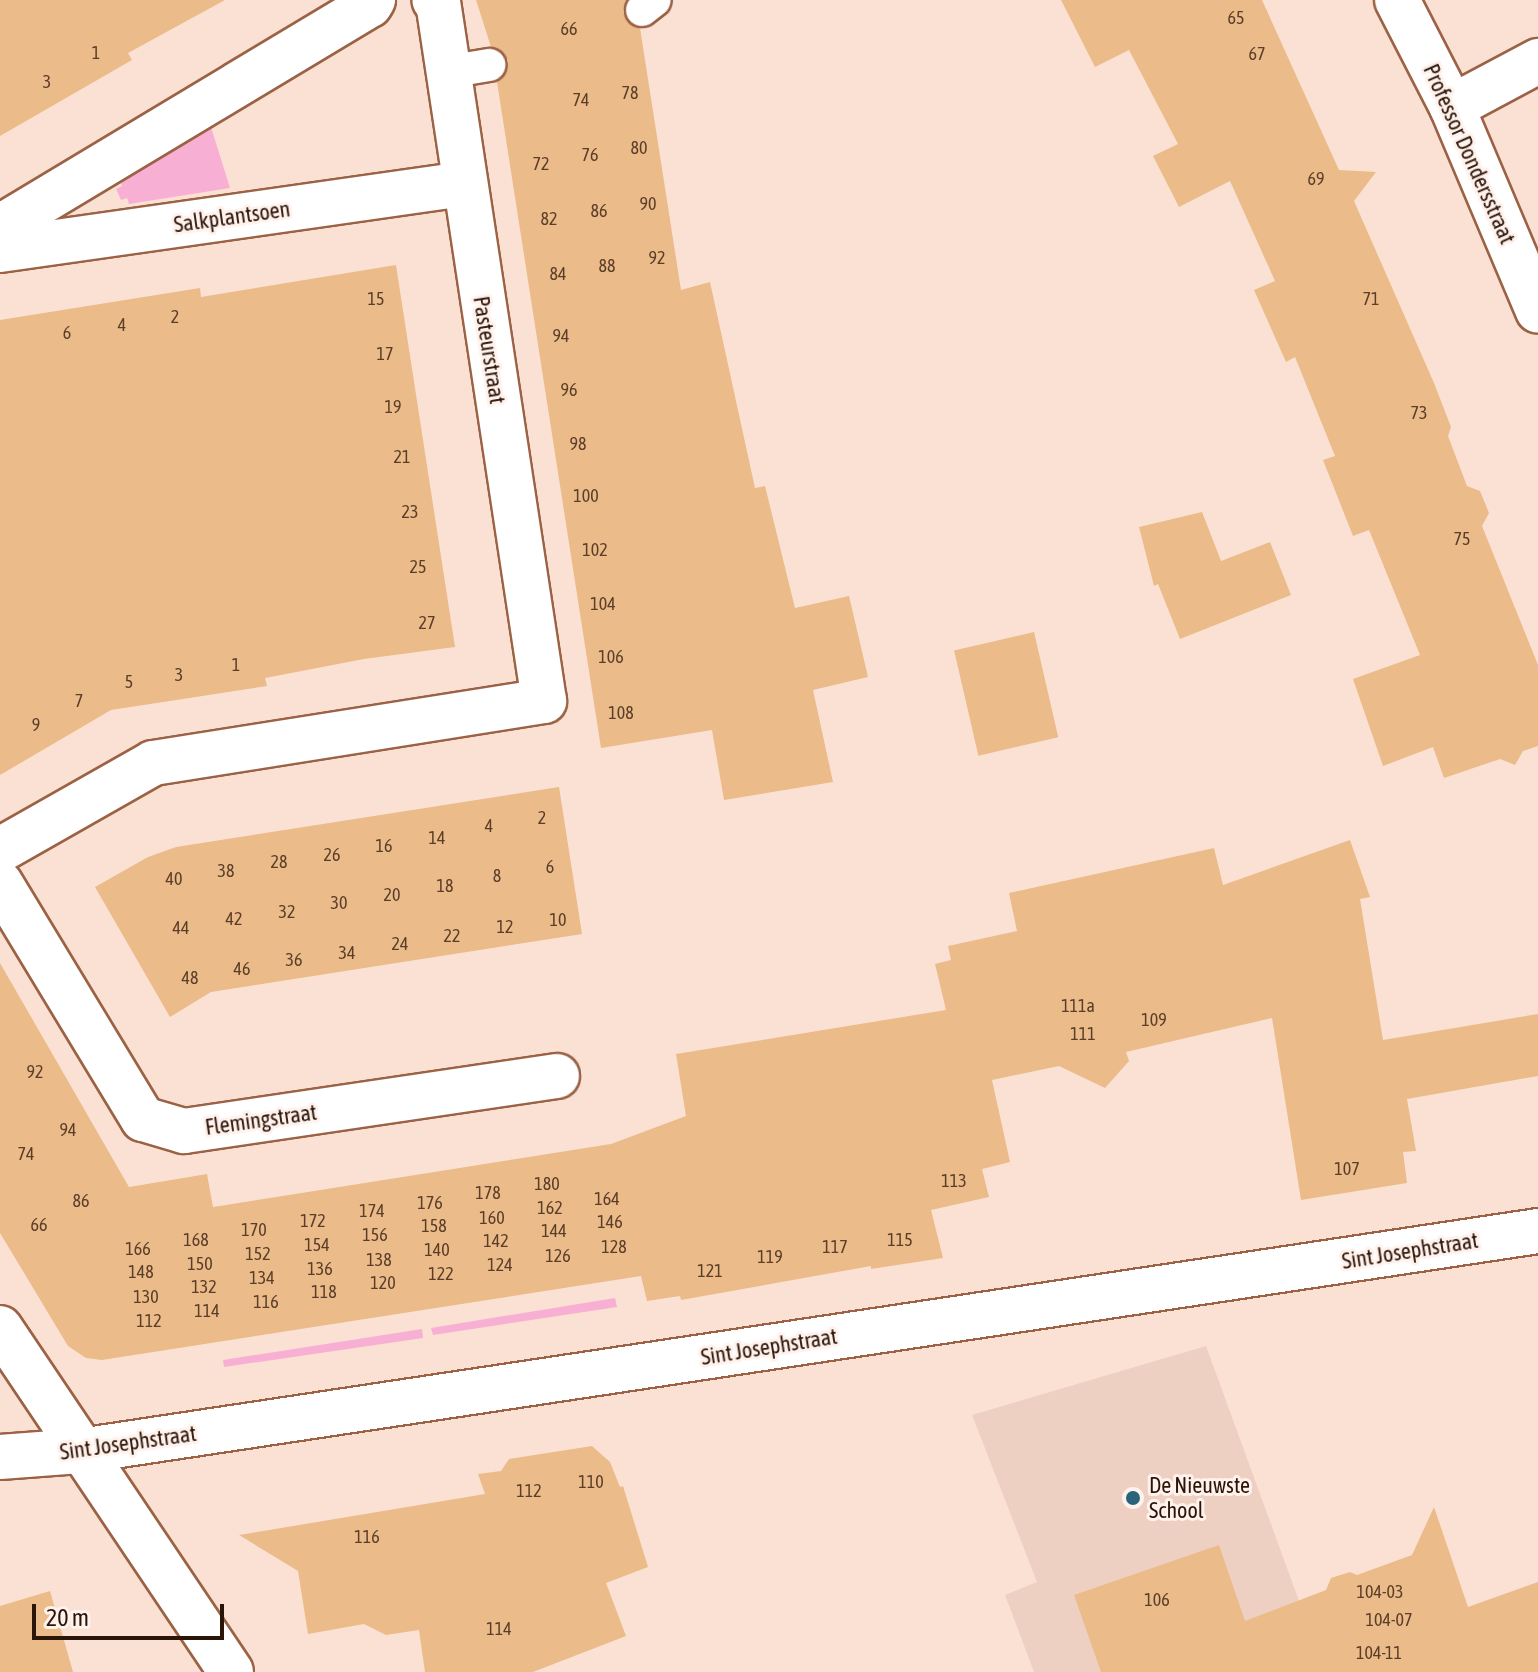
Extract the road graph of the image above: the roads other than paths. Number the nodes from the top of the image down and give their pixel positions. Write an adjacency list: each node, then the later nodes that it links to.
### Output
1 (373, 0): 7 (street)
2 (434, 0): 6 (street, Pasteurstraat)
3 (1397, 0): 5 (street, Professor Dondersstraat)
4 (1538, 61): 5 (street)
5 (1452, 107): 9 (street, Professor Dondersstraat)
6 (463, 184): 8 (street, Salkplantsoen); 10 (street, Pasteurstraat)
7 (0, 227)
8 (0, 250)
9 (1538, 311)
10 (0, 850)
11 (0, 883): 12 (street, Flemingstraat)
12 (557, 1076)
13 (1538, 1231): 15 (street, Sint Josephstraat)
14 (0, 1328): 15 (street)
15 (80, 1451): 16 (street, Sint Josephstraat); 17 (street)
16 (0, 1457)
17 (231, 1672)

